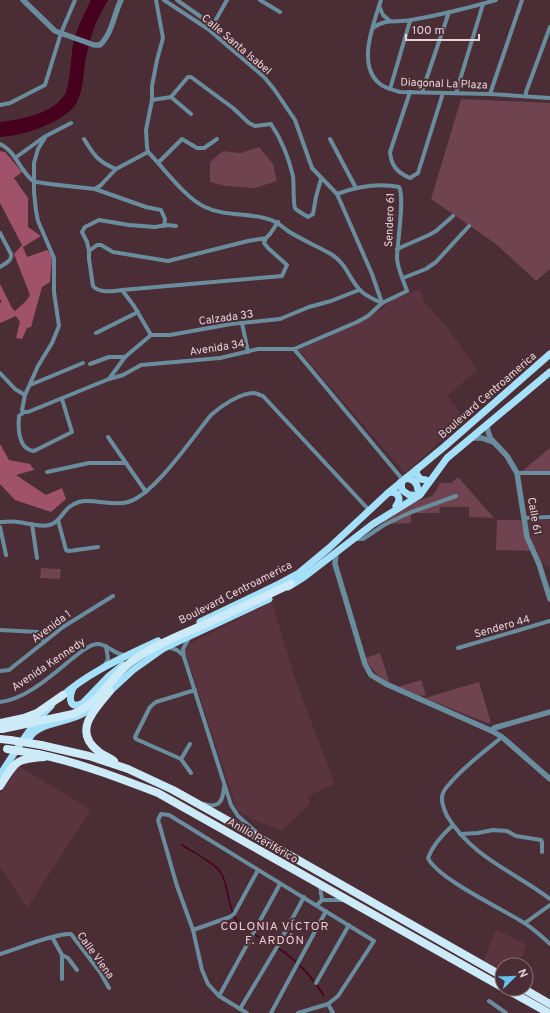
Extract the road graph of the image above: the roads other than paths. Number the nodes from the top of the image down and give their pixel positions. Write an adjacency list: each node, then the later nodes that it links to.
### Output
1 (23, 0): 20 (street)
2 (75, 0): 20 (street)
3 (121, 0): 20 (street)
4 (156, 0): 30 (street)
5 (164, 0): 43 (street, Calle Santa Isabel)
6 (177, 0): 7 (street)
7 (227, 0)
8 (260, 0): 14 (street)
9 (381, 0): 13 (street, Diagonal La Plaza)
10 (496, 0): 12 (street)
11 (522, 0): 26 (street)
12 (483, 4): 15 (street); 25 (street)
13 (380, 6): 16 (street); 19 (street, Diagonal La Plaza)
14 (280, 12)
15 (449, 12): 17 (street); 23 (street)
16 (391, 21): 17 (street); 19 (street)
17 (410, 21): 21 (street)
18 (550, 27): 27 (street)
19 (373, 28): 21 (street, Diagonal La Plaza)
20 (64, 34): 31 (street)
21 (390, 89): 22 (street, Diagonal La Plaza)
22 (410, 92): 23 (street, Diagonal La Plaza); 24 (street)
23 (422, 92): 24 (street, Diagonal La Plaza)
24 (443, 93): 25 (street, Diagonal La Plaza)
25 (456, 93): 26 (street, Diagonal La Plaza)
26 (490, 94): 27 (street, Diagonal La Plaza)
27 (526, 95): 29 (street, Diagonal La Plaza)
28 (171, 97): 30 (street); 32 (street); 43 (street)
29 (550, 98)
30 (152, 100): 39 (street)
31 (0, 105)
32 (191, 114)
33 (71, 123): 34 (street)
34 (46, 136): 40 (street); 44 (street)
35 (84, 139): 42 (street)
36 (217, 139): 41 (street)
37 (330, 139): 45 (street)
38 (0, 144): 40 (street)
39 (148, 152): 41 (street); 42 (street)
40 (15, 158): 44 (street)
41 (158, 162): 49 (street)
42 (116, 169): 46 (street)
43 (321, 179): 47 (street, Calle Santa Isabel)
44 (34, 182): 46 (street); 76 (street)
45 (356, 188): 47 (street, Sendero 61); 55 (street, Sendero 61)
46 (95, 189): 50 (street)
47 (336, 194): 62 (street, Calle Santa Isabel)
48 (453, 216): 55 (street)
49 (278, 222): 54 (street); 60 (street)
50 (164, 226): 51 (street); 56 (street)
51 (176, 226)
52 (469, 226): 58 (street)
53 (0, 233): 57 (street)
54 (266, 238): 56 (street); 59 (street)
55 (397, 249): 58 (street, Sendero 61)
56 (89, 251): 59 (street)
57 (0, 267)
58 (403, 278): 61 (street, Sendero 61)
59 (122, 290): 63 (street)
60 (359, 290): 62 (street); 64 (street, Calzada 33)
61 (407, 291): 62 (street, Avenida 34)
62 (382, 304): 67 (street, Avenida 34)
63 (138, 312): 65 (street); 66 (street)
64 (242, 323): 66 (street, Calzada 33); 68 (street)
65 (96, 333)
66 (151, 335): 70 (street)
67 (294, 349): 68 (street, Avenida 34); 90 (street)
68 (248, 352): 75 (street, Avenida 34)
69 (550, 354): 86 (main road, Boulevard Centroamerica)
70 (125, 357): 72 (street); 75 (street)
71 (83, 363): 76 (street)
72 (90, 364)
73 (550, 372): 80 (main road, Boulevard Centroamerica)
74 (0, 373): 77 (street)
75 (109, 379): 78 (street, Avenida 34)
76 (30, 385): 77 (street)
77 (25, 395): 79 (street)
78 (62, 398): 79 (street, Avenida 34); 79 (street)
79 (24, 412)
80 (489, 423): 82 (main road, Boulevard Centroamerica); 83 (street)
81 (108, 437): 85 (street)
82 (471, 438): 83 (street); 84 (main road, Boulevard Centroamerica)
83 (493, 442): 88 (street, Calle 61)
84 (447, 458): 91 (main road); 104 (main road, Boulevard Centroamerica)
85 (126, 463): 87 (street); 92 (street)
86 (417, 470): 90 (main road, Boulevard Centroamerica); 91 (main road)
87 (47, 472)
88 (517, 473): 89 (street); 98 (street, Calle 61)
89 (550, 473)
90 (403, 480): 93 (main road); 93 (main road); 94 (main road, Boulevard Centroamerica)
91 (426, 480): 93 (main road)
92 (146, 492): 97 (street); 100 (street)
93 (416, 492): 96 (main road)
94 (388, 493): 96 (main road); 97 (main road, Boulevard Centroamerica)
95 (456, 496): 104 (street)
96 (396, 506): 107 (main road)
97 (370, 510): 120 (main road, Boulevard Centroamerica)
98 (524, 518): 99 (street); 112 (street, Calle 61)
99 (550, 518)
100 (58, 520): 102 (street); 105 (street)
101 (0, 522): 102 (street)
102 (32, 524): 108 (street)
103 (0, 527): 106 (street)
104 (352, 540): 107 (main road, Boulevard Centroamerica)
105 (98, 547)
106 (6, 555)
107 (332, 556): 109 (street); 109 (street); 110 (main road, Boulevard Centroamerica)
108 (37, 558)
109 (335, 564): 131 (street)
110 (292, 584): 115 (main road, Boulevard Centroamerica); 130 (highway, bridge)
111 (114, 596): 116 (street, Avenida 1)
112 (550, 599)
113 (550, 621): 119 (street, Sendero 44)
114 (0, 630): 116 (street)
115 (189, 637): 118 (main road, Boulevard Centroamerica); 121 (street)
116 (44, 642): 123 (street, Avenida 1)
117 (106, 646): 120 (street); 122 (street); 128 (street, Avenida Kennedy)
118 (165, 648): 121 (street); 124 (main road); 126 (main road, Boulevard Centroamerica)
119 (458, 648)
120 (131, 654): 122 (main road, Boulevard Centroamerica)
121 (184, 657): 125 (street)
122 (104, 667): 124 (main road, Boulevard Centroamerica)
123 (0, 672)
124 (73, 688): 127 (main road, Boulevard Centroamerica)
125 (195, 690): 137 (street); 143 (street)
126 (110, 691): 138 (highway); 142 (main road, Boulevard Centroamerica)
127 (63, 695): 130 (highway); 140 (main road, Boulevard Centroamerica)
128 (0, 702)
129 (550, 712): 131 (street)
130 (1, 726)
131 (492, 731): 132 (street)
132 (502, 737): 141 (street); 146 (street)
133 (0, 739): 138 (highway, Anillo Periférico, bridge)
134 (190, 744): 137 (street)
135 (3, 749): 136 (highway, Anillo Periférico, bridge)
136 (48, 756): 144 (highway); 152 (highway, Anillo Periférico)
137 (181, 759): 139 (street)
138 (128, 770): 145 (highway, Anillo Periférico)
139 (192, 773)
140 (0, 775)
141 (550, 779)
142 (0, 782)
143 (224, 785): 145 (street); 148 (street)
144 (0, 786)
145 (188, 799): 148 (highway, Anillo Periférico)
146 (453, 825): 147 (street); 160 (street)
147 (460, 834): 149 (street); 154 (street)
148 (270, 844): 168 (highway, Anillo Periférico)
149 (542, 852)
150 (258, 870): 151 (street); 162 (street); 162 (street)
151 (280, 884): 153 (street); 174 (street)
152 (320, 885): 155 (street); 156 (highway, Anillo Periférico)
153 (304, 897): 157 (street); 179 (street)
154 (550, 899)
155 (322, 900): 156 (street); 157 (street)
156 (346, 900): 171 (highway, Anillo Periférico)
157 (317, 905): 159 (street)
158 (550, 905): 160 (street)
159 (326, 911): 161 (street); 181 (street)
160 (525, 923): 164 (street)
161 (349, 926): 170 (street); 177 (street)
162 (193, 930): 174 (street)
163 (52, 937): 165 (street, Calle Viena); 166 (street); 172 (street, Calle Viena)
164 (550, 944)
165 (0, 954)
166 (62, 955): 167 (street); 169 (street)
167 (77, 970)
168 (494, 971)
169 (62, 980)
170 (316, 983)
171 (494, 983)
172 (109, 988)
173 (534, 995): 178 (highway)
174 (219, 996): 179 (street)
175 (520, 997): 185 (highway)
176 (489, 1001): 184 (street)
177 (328, 1004): 182 (street); 183 (street)
178 (550, 1004)
179 (240, 1008): 180 (street)
180 (248, 1013)
181 (271, 1013)
182 (298, 1013)
183 (333, 1013)
184 (506, 1013)
185 (549, 1013)

